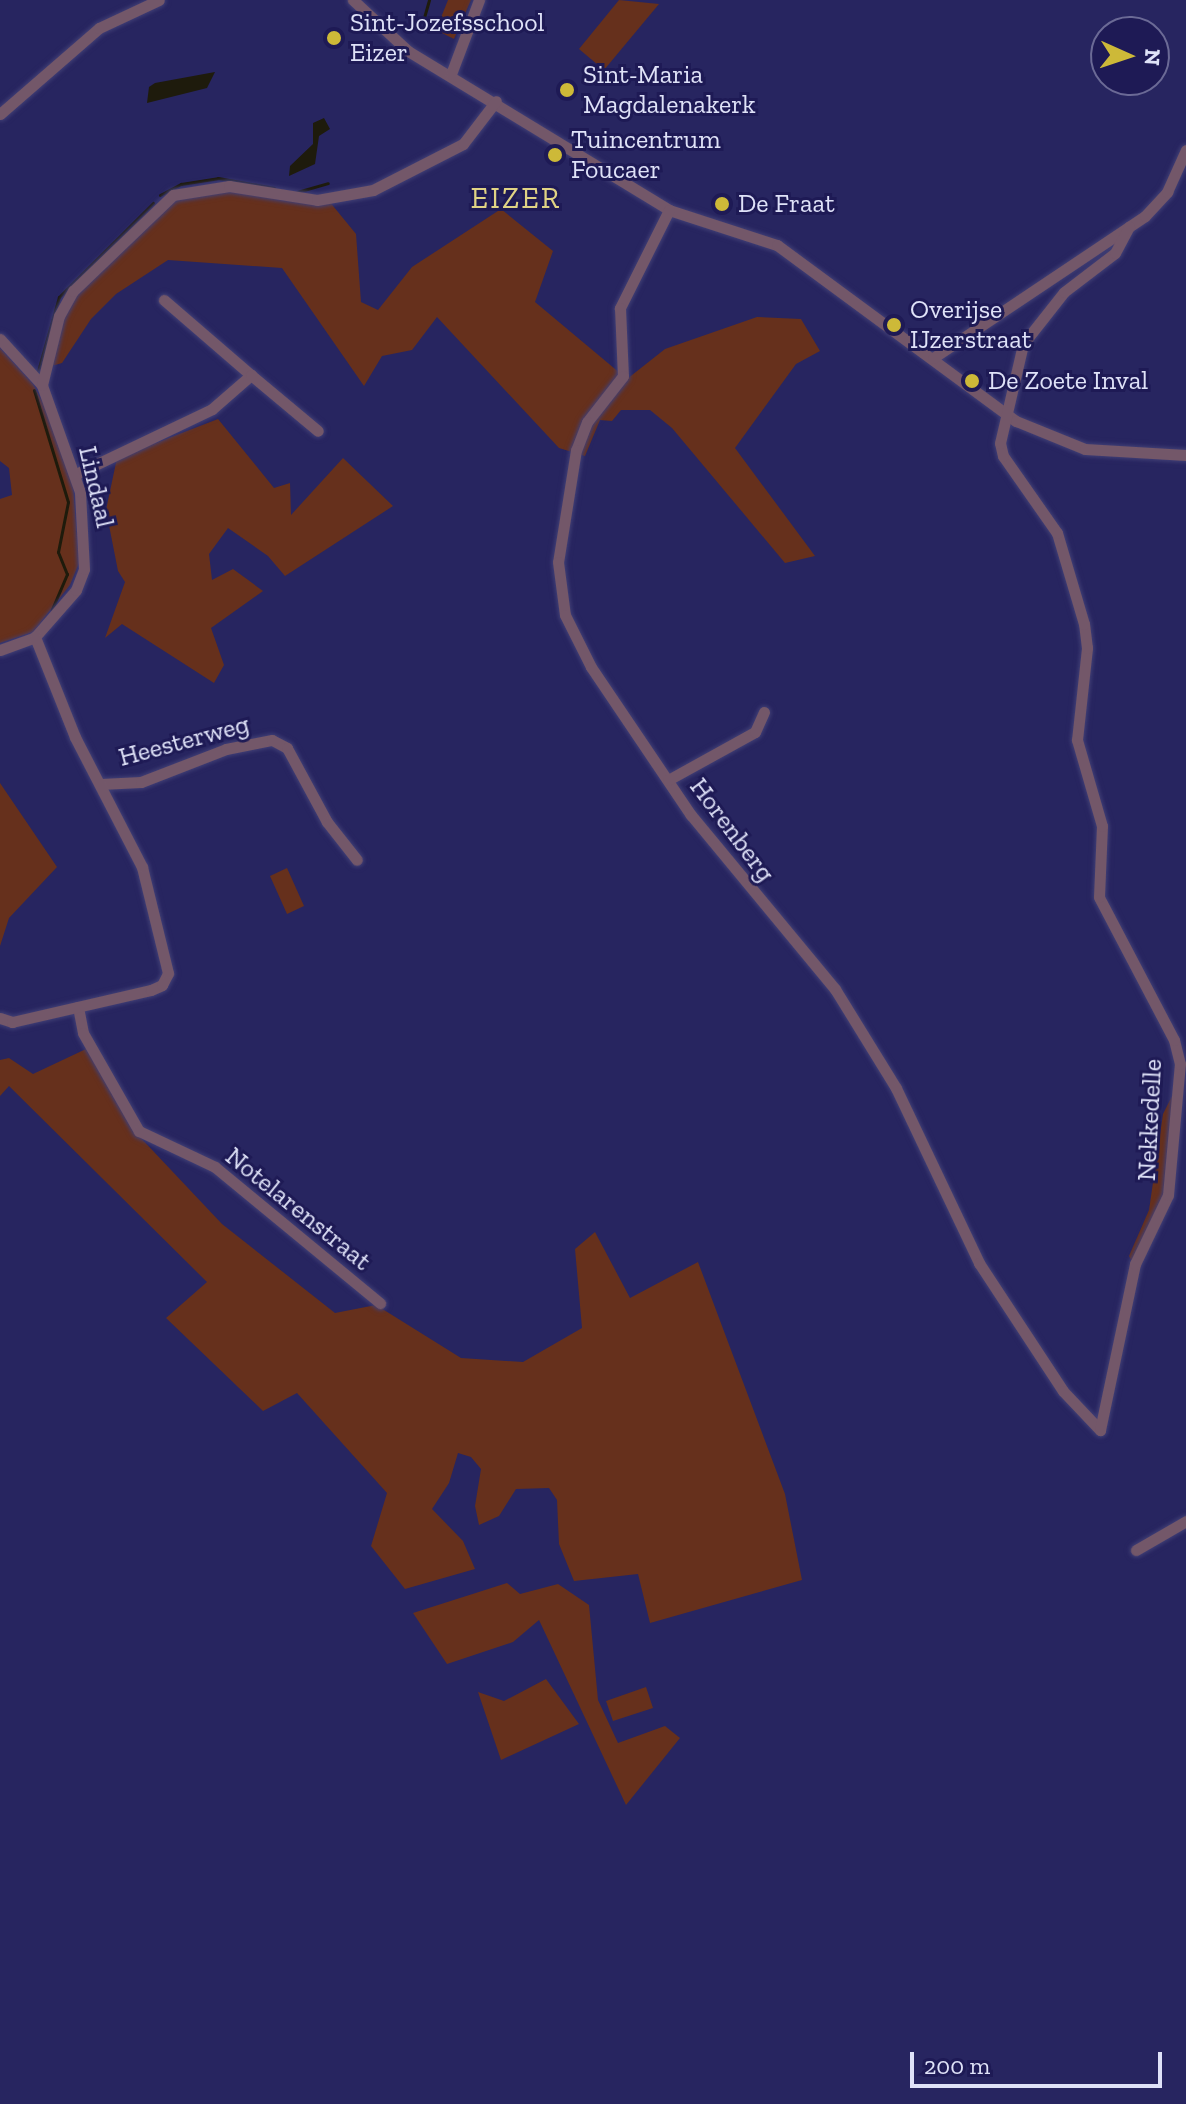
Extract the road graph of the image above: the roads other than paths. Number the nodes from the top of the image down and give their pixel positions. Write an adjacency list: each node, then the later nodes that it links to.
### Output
1 (159, 0): 6 (street)
2 (353, 0): 4 (street)
3 (479, 0): 4 (street)
4 (451, 74): 5 (street)
5 (496, 101): 9 (street); 15 (street)
6 (0, 114)
7 (1186, 150): 8 (street)
8 (1180, 178): 10 (street)
9 (669, 210): 13 (street); 23 (street, Horenberg)
10 (1129, 227): 13 (street); 16 (street, Nekkedelle)
11 (164, 300): 14 (street)
12 (0, 339): 15 (street)
13 (933, 358): 16 (street)
14 (251, 375): 17 (street); 19 (street)
15 (42, 385): 19 (street, Lindaal)
16 (1003, 413): 18 (street); 29 (street, Nekkedelle)
17 (318, 431)
18 (1186, 455)
19 (76, 474): 20 (street, Lindaal)
20 (35, 637): 21 (street); 24 (street)
21 (0, 650)
22 (764, 712): 23 (street)
23 (668, 780): 29 (street, Horenberg)
24 (101, 784): 25 (street, Heesterweg); 26 (street)
25 (357, 860)
26 (78, 1007): 27 (street); 28 (street, Notelarenstraat)
27 (0, 1018)
28 (380, 1303)
29 (1100, 1430)
30 (1186, 1521): 31 (street)
31 (1136, 1550)

